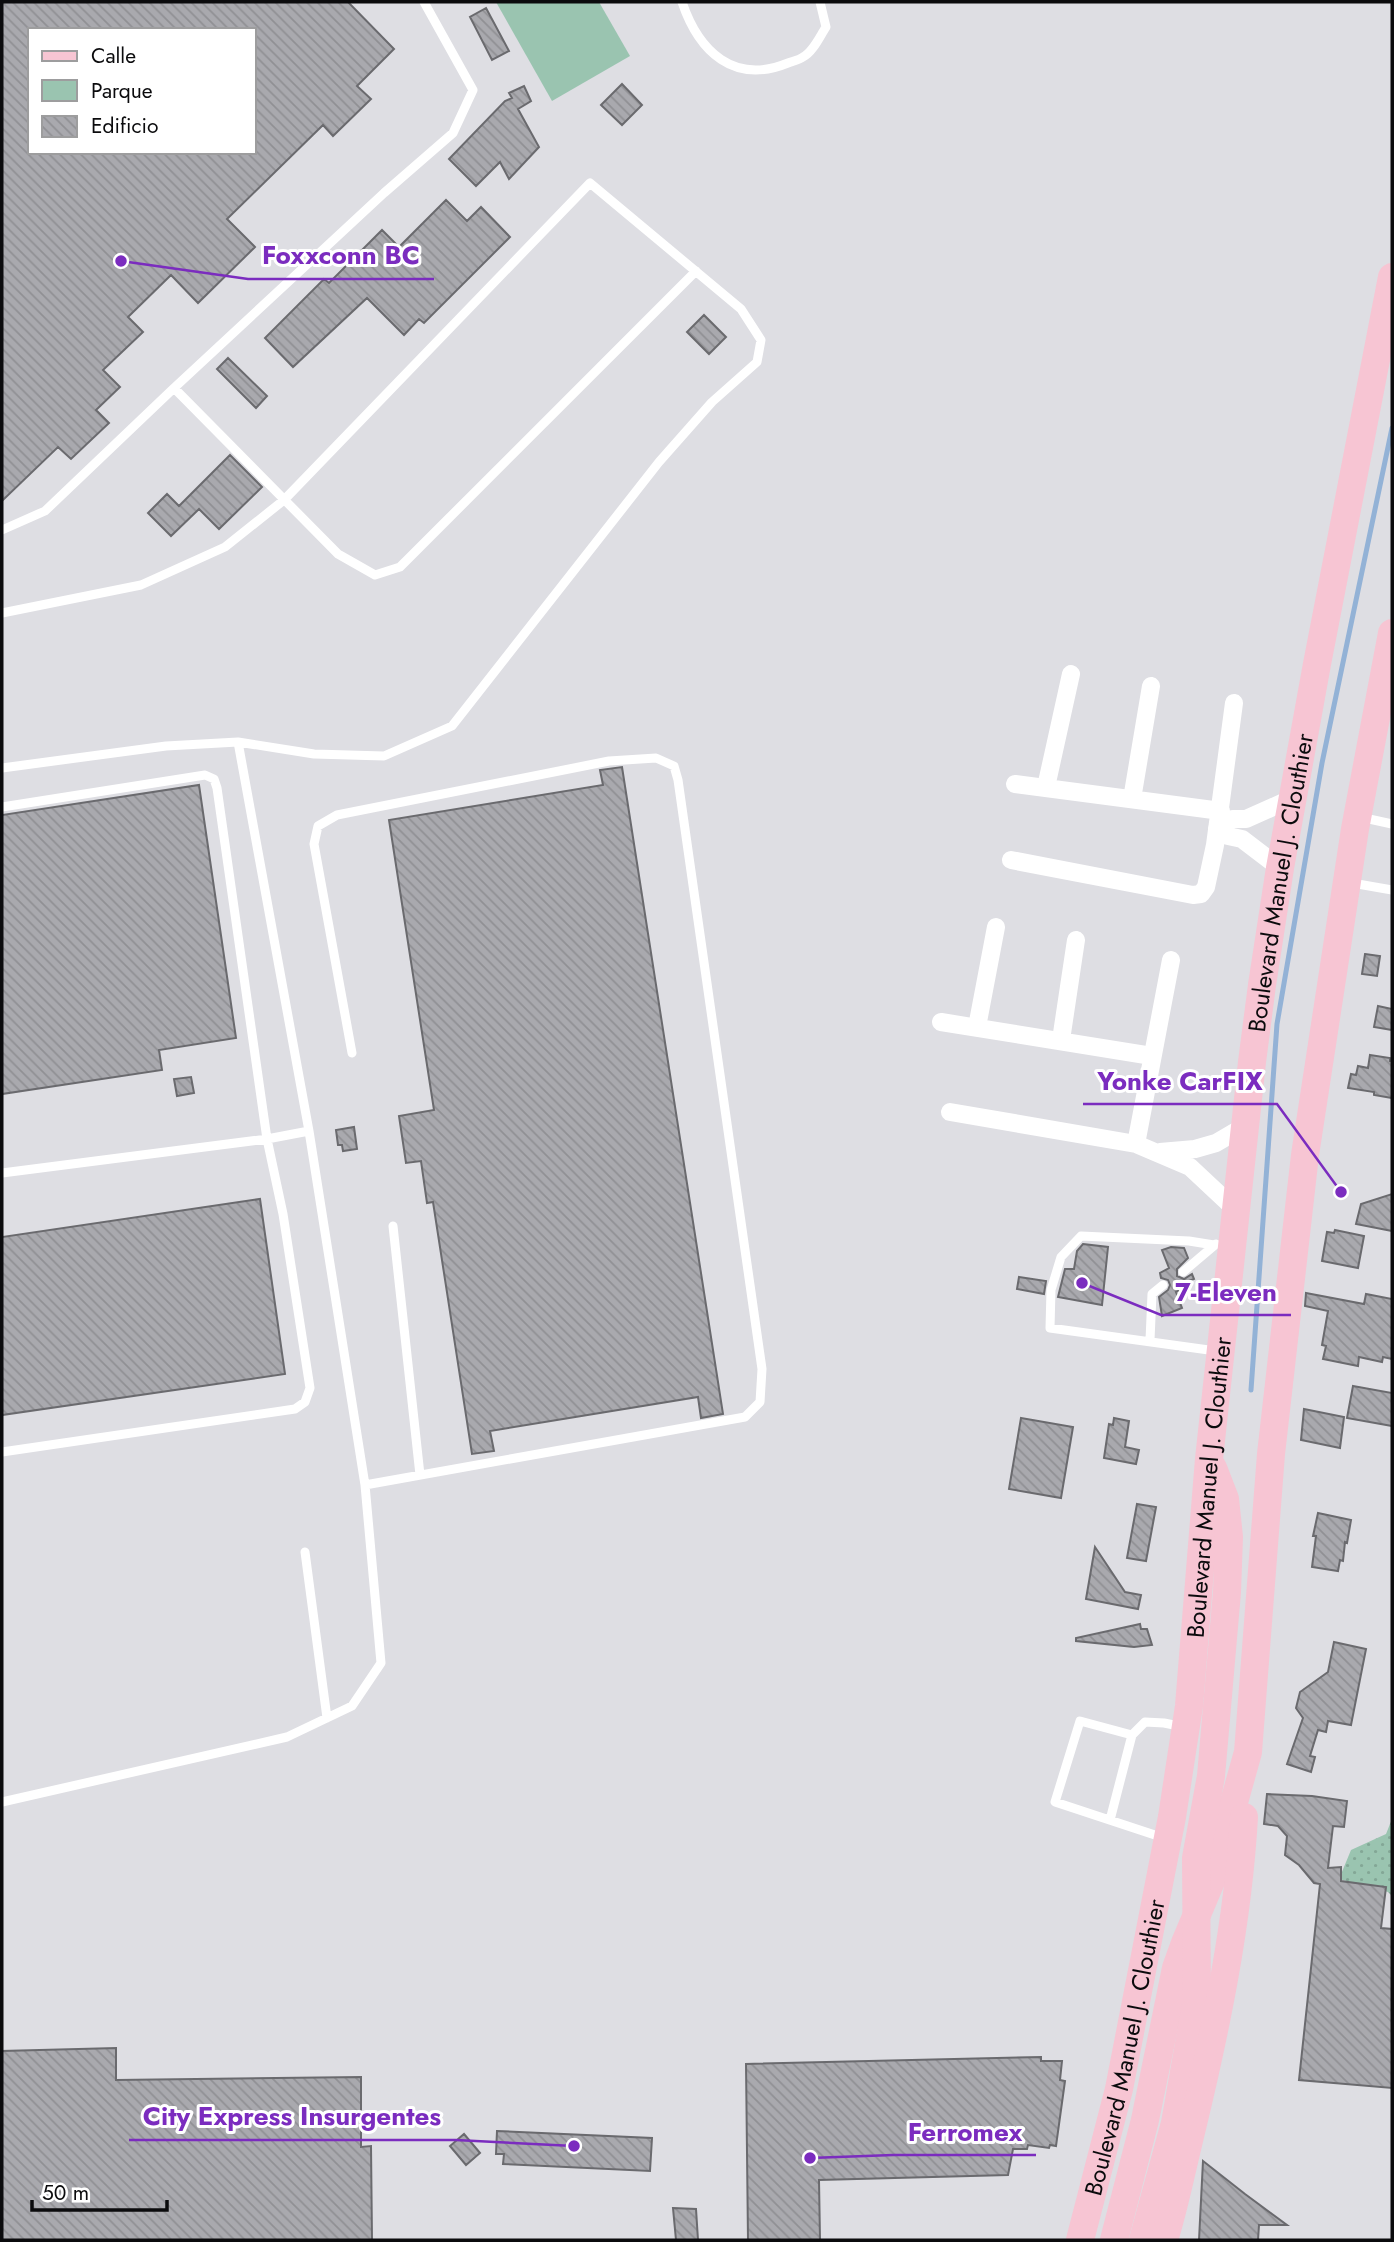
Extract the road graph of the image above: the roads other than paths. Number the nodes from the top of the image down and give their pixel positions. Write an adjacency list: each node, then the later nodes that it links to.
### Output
1 (424, 2): 6 (lane)
2 (682, 2): 3 (lane)
3 (820, 2)
4 (696, 271): 7 (lane); 7 (lane); 14 (lane)
5 (1392, 277): 18 (main road, Boulevard Manuel J. Clouthier)
6 (174, 388): 7 (lane); 8 (lane)
7 (284, 500): 9 (lane)
8 (2, 530)
9 (2, 613)
10 (1392, 633): 21 (main road, Boulevard Manuel J. Clouthier)
11 (1071, 674): 17 (street)
12 (1151, 686): 19 (street)
13 (1234, 703): 22 (street)
14 (238, 742): 15 (lane); 38 (lane)
15 (2, 768)
16 (1015, 784): 17 (street)
17 (1046, 787): 19 (street)
18 (1293, 798): 22 (street); 25 (main road, Boulevard Manuel J. Clouthier)
19 (1132, 799): 22 (street)
20 (2, 807): 39 (lane)
21 (1357, 816): 23 (lane); 26 (main road, Boulevard Manuel J. Clouthier)
22 (1219, 819): 24 (street); 25 (street)
23 (1392, 824)
24 (1011, 860)
25 (1280, 868): 37 (main road, Boulevard Manuel J. Clouthier)
26 (1347, 882): 27 (lane); 57 (main road, Boulevard Manuel J. Clouthier)
27 (1392, 890)
28 (996, 927): 32 (street)
29 (1076, 940): 33 (street)
30 (1171, 960): 35 (street)
31 (941, 1022): 32 (street)
32 (977, 1027): 33 (street)
33 (1061, 1040): 35 (street)
34 (352, 1053): 51 (lane)
35 (1152, 1056): 40 (street)
36 (950, 1112): 40 (street)
37 (1245, 1126): 41 (street); 44 (main road, Boulevard Manuel J. Clouthier)
38 (309, 1132): 39 (lane); 52 (lane)
39 (267, 1139): 42 (lane); 49 (lane)
40 (1136, 1144): 41 (street)
41 (1156, 1153): 44 (street)
42 (2, 1172)
43 (393, 1226): 51 (lane)
44 (1228, 1230): 45 (lane); 47 (lane); 48 (main road, Boulevard Manuel J. Clouthier)
45 (1183, 1272)
46 (1163, 1285): 47 (lane)
47 (1150, 1340): 48 (lane)
48 (1221, 1352): 50 (main road, Boulevard Manuel J. Clouthier)
49 (2, 1452)
50 (1209, 1459): 55 (main road, Boulevard Manuel J. Clouthier); 61 (main road)
51 (420, 1475): 52 (lane)
52 (365, 1485): 54 (lane)
53 (305, 1552): 54 (lane)
54 (327, 1718): 58 (lane)
55 (1186, 1727): 56 (lane); 60 (main road, Boulevard Manuel J. Clouthier)
56 (1132, 1735): 59 (lane); 59 (lane)
57 (1248, 1752): 61 (main road, Boulevard Manuel J. Clouthier); 65 (main road)
58 (2, 1802)
59 (1110, 1820): 60 (lane)
60 (1168, 1840): 62 (main road, Boulevard Manuel J. Clouthier)
61 (1197, 1916): 63 (main road, Boulevard Manuel J. Clouthier); 64 (main road)
62 (1079, 2235)
63 (1114, 2240)
64 (1143, 2240)
65 (1164, 2240)

